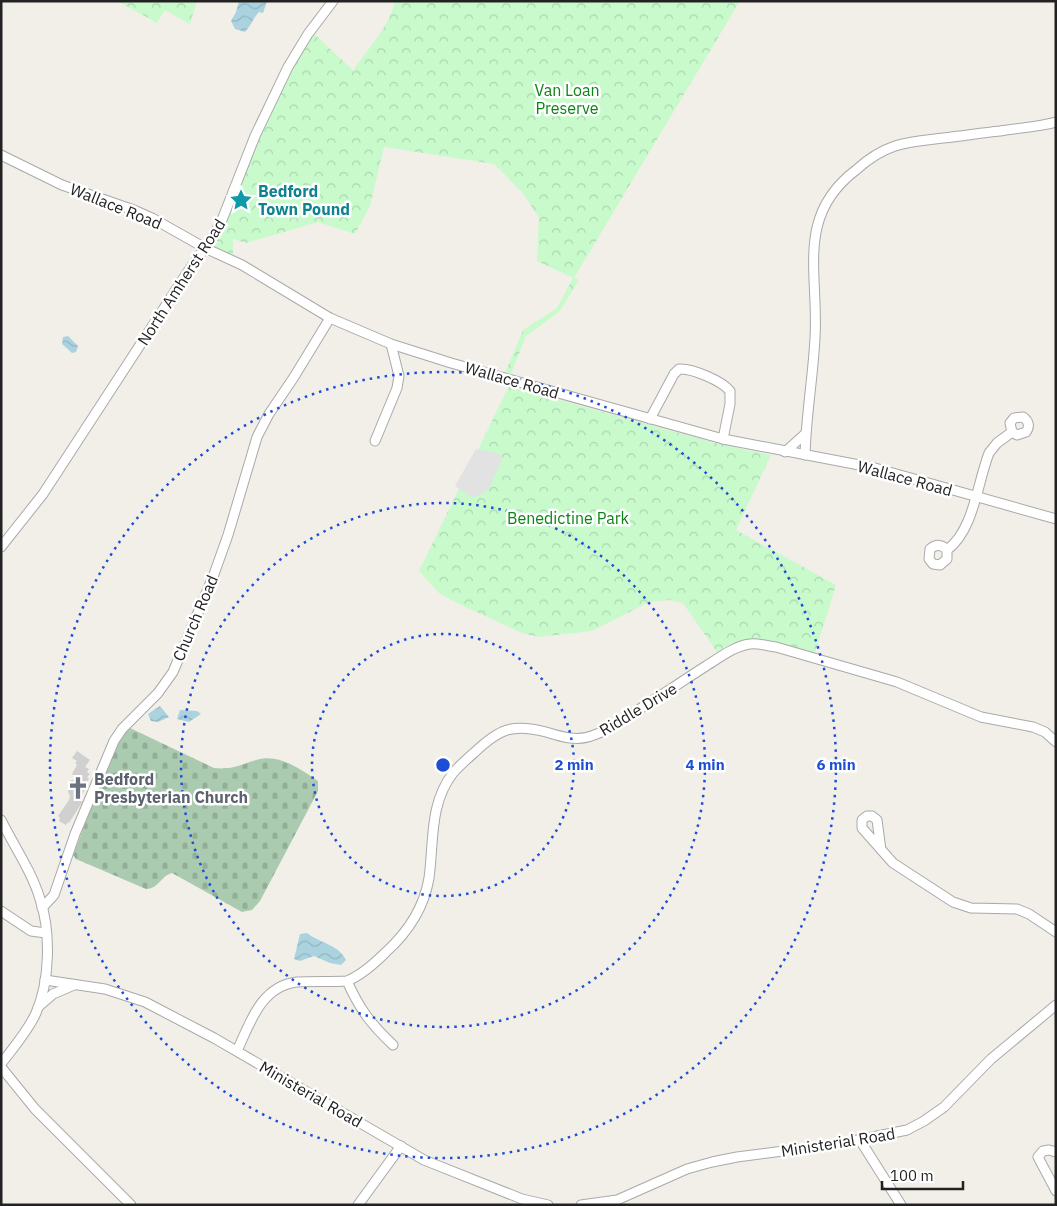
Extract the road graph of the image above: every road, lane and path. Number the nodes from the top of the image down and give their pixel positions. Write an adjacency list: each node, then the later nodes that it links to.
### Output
1 (333, 1): 4 (street, North Amherst Road)
2 (1056, 122): 9 (street)
3 (1, 154): 4 (street, Wallace Road)
4 (205, 248): 5 (street, Wallace Road); 16 (street, North Amherst Road)
5 (330, 318): 6 (street, Wallace Road); 21 (street, Church Road)
6 (391, 344): 7 (street, Wallace Road); 11 (street)
7 (650, 419): 10 (street, Wallace Road); 10 (street)
8 (1012, 432): 14 (street)
9 (806, 434): 12 (street); 13 (street)
10 (723, 439): 12 (street, Wallace Road)
11 (376, 442)
12 (785, 452): 13 (street, Wallace Road)
13 (805, 455): 14 (street, Wallace Road)
14 (975, 497): 15 (street, Wallace Road); 17 (street)
15 (1056, 518)
16 (1, 547)
17 (947, 550)
18 (1056, 742): 26 (street, Riddle Drive)
19 (1, 820): 21 (street)
20 (881, 850): 23 (street)
21 (42, 908): 24 (street)
22 (1, 912): 24 (street)
23 (1056, 932)
24 (46, 933): 25 (street)
25 (45, 980): 27 (street, Ministerial Road); 29 (street)
26 (347, 981): 30 (street); 31 (street)
27 (75, 984): 29 (street); 31 (street, Ministerial Road)
28 (1056, 1005): 33 (street, Ministerial Road)
29 (38, 1008): 32 (street)
30 (393, 1046)
31 (237, 1051): 34 (street, Ministerial Road)
32 (1, 1066): 37 (street)
33 (860, 1140): 40 (street, Ministerial Road); 41 (street)
34 (401, 1146): 38 (street); 39 (street, Ministerial Road)
35 (1056, 1152): 36 (street)
36 (1056, 1191)
37 (131, 1205)
38 (358, 1205)
39 (548, 1205)
40 (581, 1205)
41 (901, 1205)

